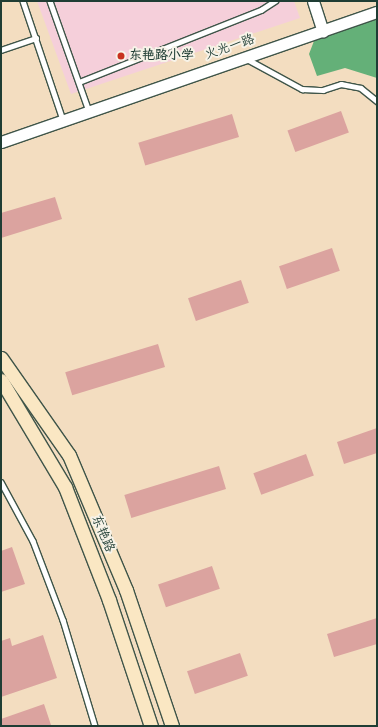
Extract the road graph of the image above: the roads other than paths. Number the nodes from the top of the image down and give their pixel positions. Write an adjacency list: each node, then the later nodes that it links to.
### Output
1 (23, 1): 7 (lane)
2 (50, 1): 10 (lane)
3 (275, 1): 10 (lane)
4 (313, 1): 6 (street)
5 (377, 12): 6 (street, 火光一路)
6 (324, 31): 9 (street, 火光一路)
7 (36, 38): 8 (lane); 13 (lane)
8 (1, 50)
9 (245, 58): 11 (lane); 12 (street, 火光一路)
10 (79, 82): 12 (lane)
11 (377, 101)
12 (89, 111): 13 (street, 火光一路)
13 (63, 120): 14 (street, 火光一路)
14 (1, 142)
15 (1, 358): 20 (main road, 东艳路)
16 (1, 380): 19 (main road, 东艳路)
17 (1, 482): 18 (lane)
18 (95, 726)
19 (151, 726)
20 (172, 726)

